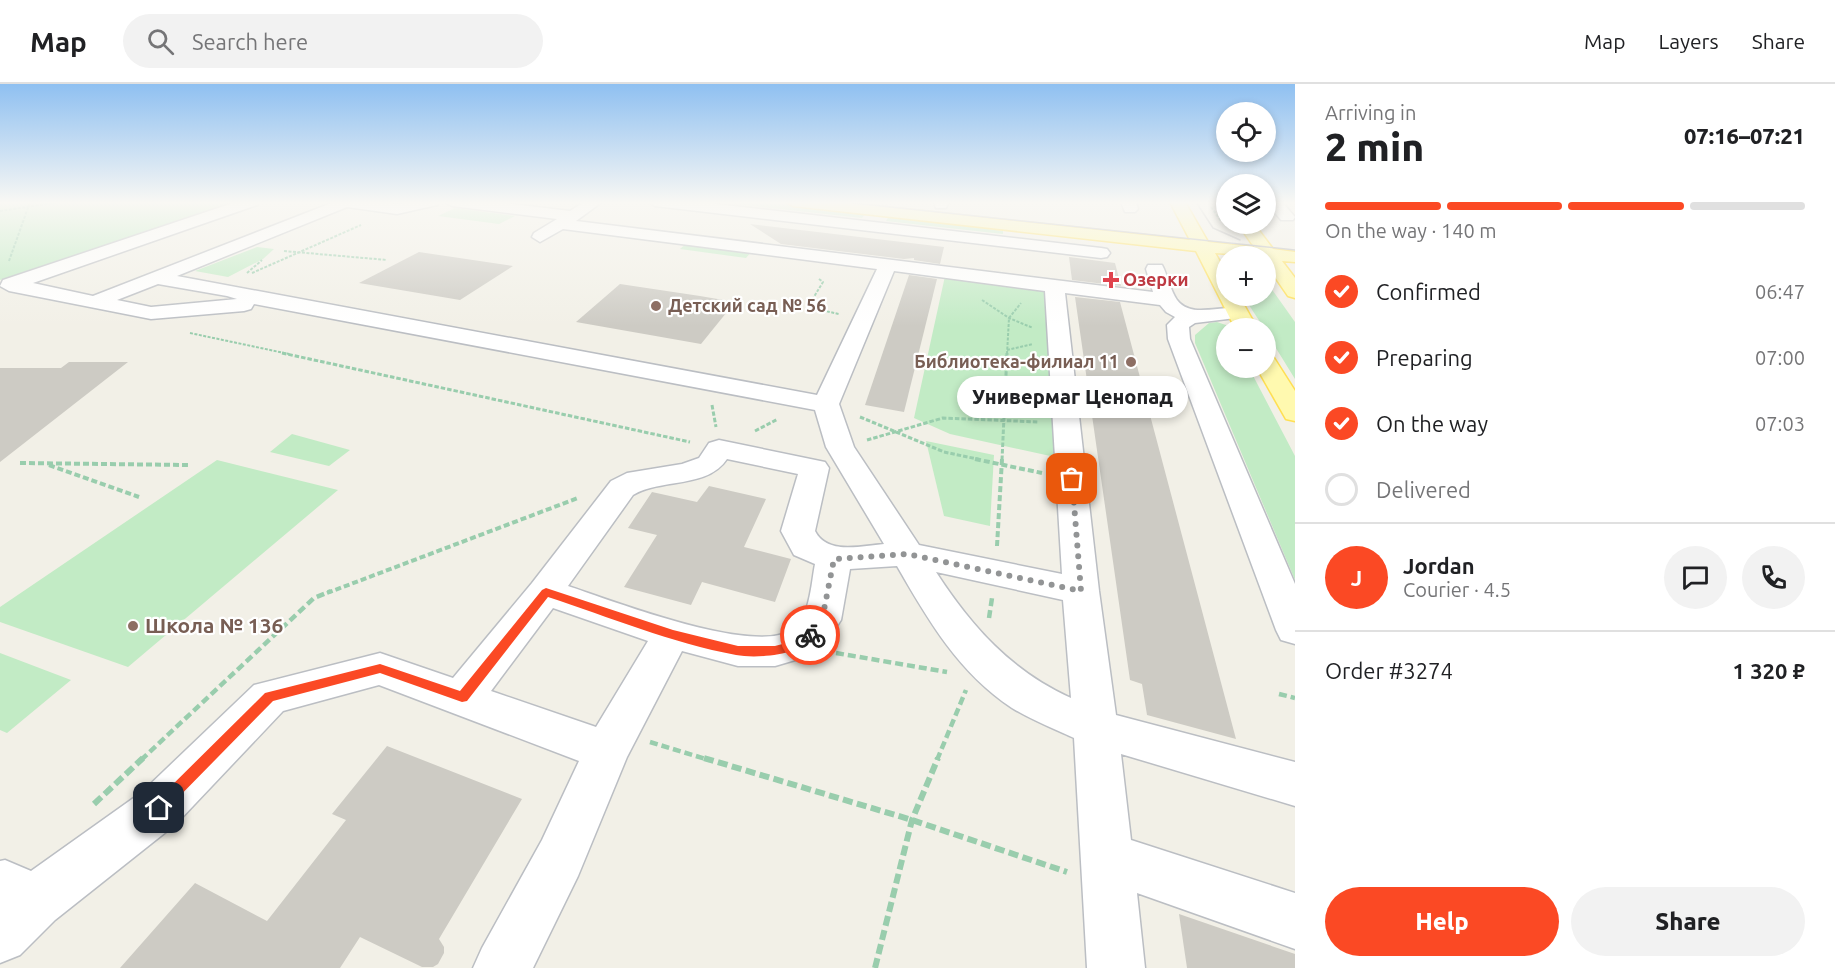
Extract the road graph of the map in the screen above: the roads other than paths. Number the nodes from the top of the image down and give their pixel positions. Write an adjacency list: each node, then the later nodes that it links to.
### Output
1 (123, 243): 13 (street)
2 (244, 243): 12 (street)
3 (727, 243): 11 (street)
4 (1015, 243): 6 (street)
5 (1199, 243): 19 (main road)
6 (1101, 253)
7 (1276, 255): 8 (main road)
8 (1295, 257)
9 (1276, 267): 15 (main road)
10 (1155, 269): 16 (street)
11 (884, 275): 14 (street); 22 (street)
12 (156, 278): 17 (street); 18 (street)
13 (5, 281): 18 (street)
14 (1054, 286): 16 (street); 27 (street)
15 (1295, 292)
16 (1166, 300): 20 (street)
17 (280, 301): 18 (street); 22 (street)
18 (95, 302)
19 (1235, 307): 20 (street)
20 (1190, 317): 29 (street)
21 (1275, 378): 23 (main road)
22 (819, 403): 24 (street)
23 (1295, 413)
24 (835, 461): 25 (street); 26 (street); 28 (street)
25 (907, 554): 26 (street); 27 (street); 32 (street)
26 (834, 559): 30 (street)
27 (1081, 591): 32 (street)
28 (546, 592): 30 (street); 31 (street)
29 (1295, 630)
30 (672, 634): 33 (street)
31 (462, 697): 33 (street); 36 (street)
32 (1096, 728): 34 (street); 35 (street)
33 (613, 742): 38 (street)
34 (1295, 784)
35 (1109, 873): 37 (street); 39 (street)
36 (12, 908)
37 (1295, 921)
38 (502, 968)
39 (1116, 968)

